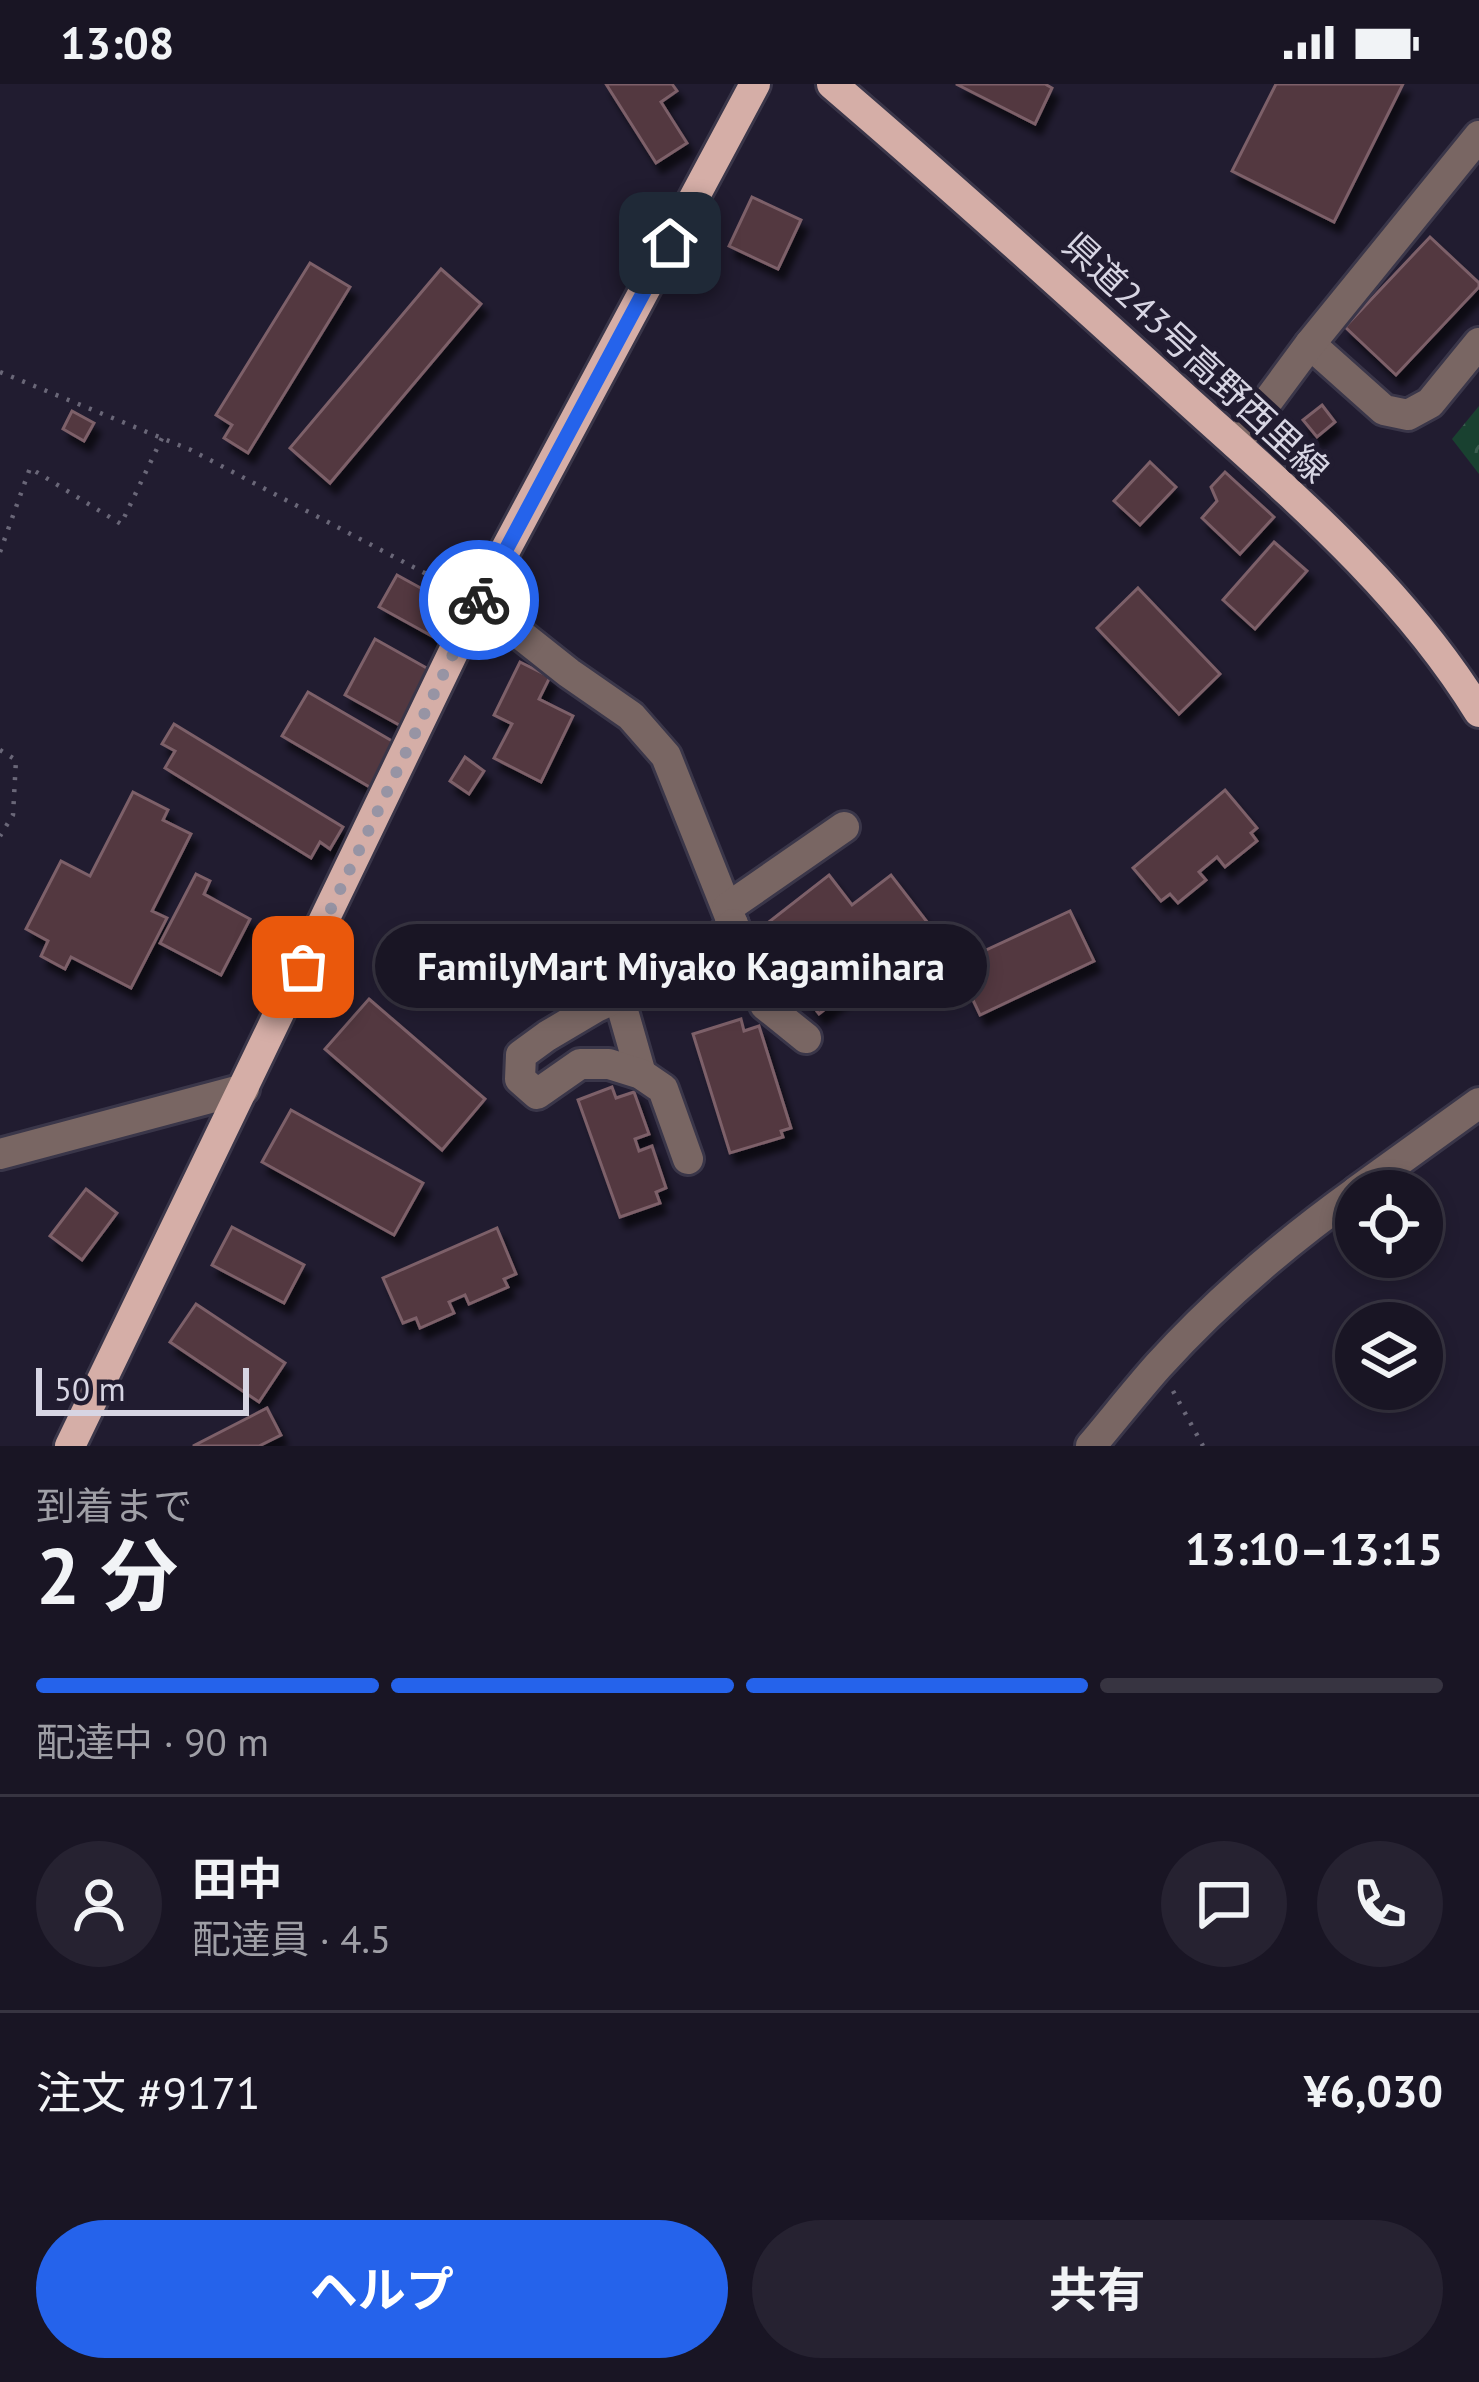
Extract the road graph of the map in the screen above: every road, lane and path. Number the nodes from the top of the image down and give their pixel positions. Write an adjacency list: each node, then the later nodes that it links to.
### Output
1 (755, 84): 10 (main road)
2 (832, 84): 8 (main road, 県道243号高野西里線)
3 (1479, 136): 5 (street)
4 (1479, 343): 5 (street)
5 (1310, 344): 8 (street)
6 (0, 372): 7 (path)
7 (162, 439): 9 (path); 10 (path)
8 (1236, 445): 11 (main road, 県道243号高野西里線)
9 (0, 552)
10 (478, 601): 15 (street); 19 (main road)
11 (1479, 712)
12 (0, 750): 14 (path)
13 (844, 827): 15 (street)
14 (0, 836)
15 (730, 916): 16 (street); 17 (street)
16 (619, 997): 18 (street); 18 (street)
17 (806, 1038)
18 (641, 1074): 22 (street)
19 (244, 1089): 21 (street); 26 (main road)
20 (1479, 1103): 23 (street)
21 (0, 1154)
22 (688, 1159)
23 (1386, 1170)
24 (1335, 1207): 25 (street)
25 (1159, 1365): 27 (street); 28 (path)
26 (70, 1446)
27 (1091, 1446)
28 (1202, 1446)

